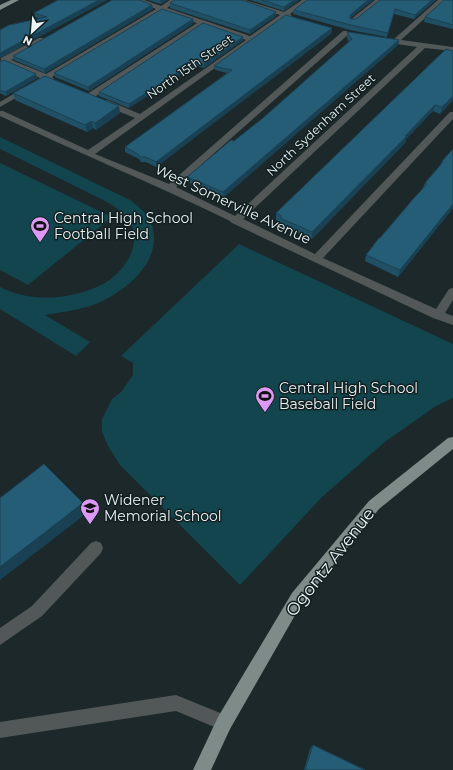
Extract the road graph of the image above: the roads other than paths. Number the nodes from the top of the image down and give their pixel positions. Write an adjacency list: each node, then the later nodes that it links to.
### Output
1 (16, 0): 8 (main road)
2 (137, 0): 9 (street)
3 (175, 0): 9 (street)
4 (238, 0): 10 (street)
5 (306, 0): 10 (street, North 15th Street)
6 (379, 0): 12 (street)
7 (442, 0): 18 (street)
8 (0, 8)
9 (161, 8): 13 (street); 22 (street)
10 (285, 15): 11 (street); 16 (street, North 15th Street)
11 (295, 18)
12 (352, 21)
13 (203, 22): 16 (street); 27 (street)
14 (346, 33): 29 (street)
15 (46, 38): 21 (street)
16 (251, 38): 27 (street, North 15th Street)
17 (374, 38): 18 (street)
18 (394, 42): 19 (street)
19 (423, 46): 20 (street); 30 (street, North Sydenham Street)
20 (453, 49)
21 (2, 62): 22 (street)
22 (46, 77): 23 (street); 24 (street)
23 (58, 83)
24 (0, 105)
25 (0, 113): 28 (street, West Somerville Avenue)
26 (453, 114): 31 (street)
27 (140, 117): 28 (street, North 15th Street)
28 (89, 154): 29 (street, West Somerville Avenue)
29 (170, 188): 30 (street, West Somerville Avenue)
30 (234, 221): 31 (street, West Somerville Avenue)
31 (316, 259): 33 (street, West Somerville Avenue)
32 (453, 292): 33 (street)
33 (437, 314): 34 (street, West Somerville Avenue)
34 (453, 321)
35 (453, 442): 38 (main road, Ogontz Avenue)
36 (96, 548): 37 (street)
37 (0, 636)
38 (224, 723): 39 (street); 40 (main road, Ogontz Avenue)
39 (0, 730)
40 (202, 770)

